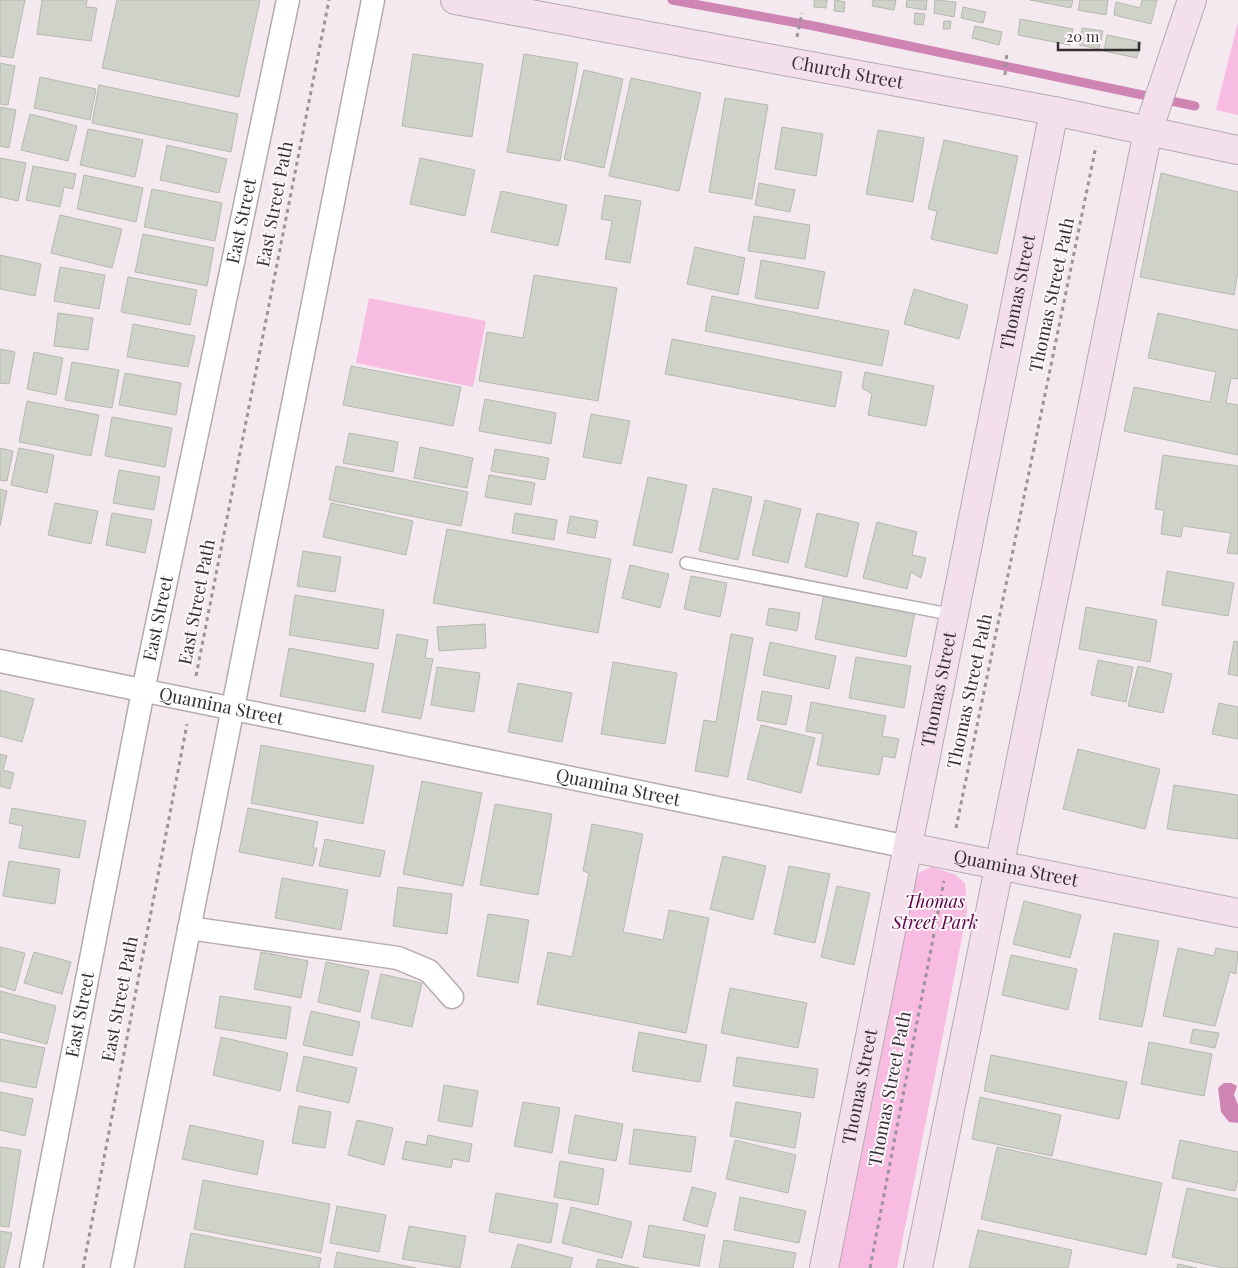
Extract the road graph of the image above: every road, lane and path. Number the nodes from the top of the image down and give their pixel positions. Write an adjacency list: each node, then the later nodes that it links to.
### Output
1 (288, 0): 17 (street, East Street)
2 (329, 0): 18 (path, East Street Path)
3 (373, 0): 19 (street)
4 (455, 0): 10 (street, Church Street)
5 (1192, 0): 12 (street)
6 (802, 13): 7 (path)
7 (795, 46)
8 (1007, 51): 9 (path)
9 (1004, 78)
10 (1054, 112): 11 (street, Church Street); 15 (street, Thomas Street)
11 (1102, 121): 12 (street, Church Street); 21 (path, Thomas Street Path)
12 (1148, 131): 13 (street, Church Street); 22 (street)
13 (1238, 150)
14 (686, 563): 15 (lane)
15 (954, 615): 20 (street, Thomas Street)
16 (0, 661): 17 (street, Quamina Street)
17 (143, 690): 18 (street, Quamina Street); 26 (street, East Street)
18 (191, 701): 19 (street, Quamina Street); 27 (path, East Street Path)
19 (233, 709): 20 (street, Quamina Street); 24 (street)
20 (908, 847): 21 (street, Quamina Street); 29 (street, Thomas Street)
21 (950, 856): 22 (street, Quamina Street); 30 (path, Thomas Street Path)
22 (999, 866): 23 (street, Quamina Street); 31 (street)
23 (1238, 913)
24 (189, 928): 25 (street); 28 (street)
25 (452, 996)
26 (31, 1268)
27 (82, 1268)
28 (122, 1268)
29 (824, 1268)
30 (870, 1268)
31 (918, 1268)

